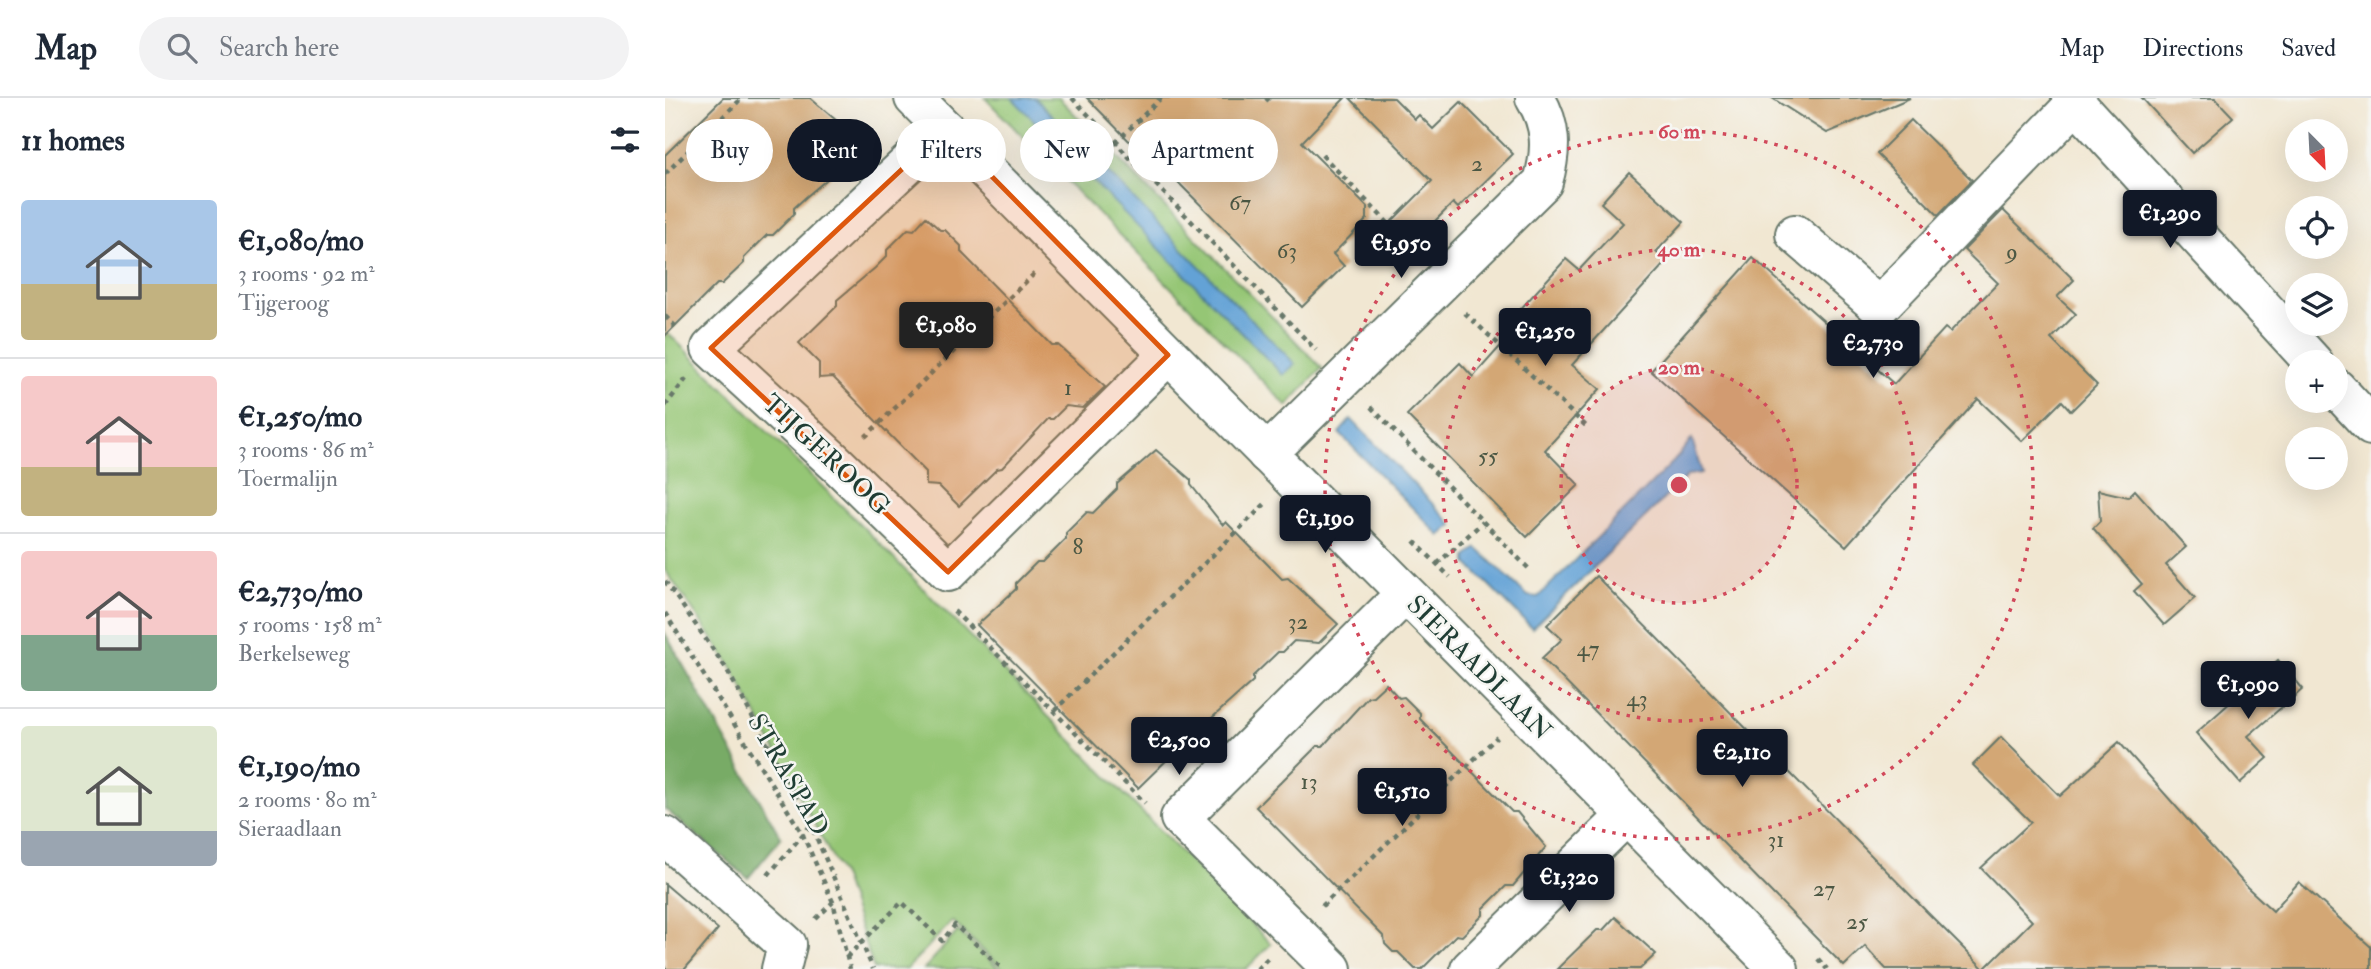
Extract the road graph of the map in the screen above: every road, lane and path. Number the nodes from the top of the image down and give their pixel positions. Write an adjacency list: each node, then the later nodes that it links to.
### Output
1 (742, 98): 10 (path)
2 (914, 98): 7 (street, SIERAADLAAN)
3 (1072, 98): 8 (path)
4 (1161, 98): 8 (path)
5 (1535, 98): 15 (street)
6 (2074, 101): 13 (street); 16 (street)
7 (935, 119)
8 (1115, 143): 18 (path)
9 (1322, 155): 15 (path)
10 (665, 174)
11 (896, 175): 20 (street, TIJGEROOG)
12 (997, 182): 14 (street, SIERAADLAAN)
13 (1795, 234)
14 (1061, 248): 17 (street, SIERAADLAAN); 20 (path)
15 (1440, 284): 18 (street); 19 (path)
16 (2302, 350)
17 (1168, 355): 21 (street, SIERAADLAAN); 24 (street)
18 (1344, 379): 21 (street); 22 (path)
19 (1587, 427)
20 (837, 464): 24 (street, TIJGEROOG)
21 (1279, 466): 26 (street, SIERAADLAAN); 28 (path)
22 (1483, 522): 23 (path); 26 (path)
23 (1531, 571)
24 (948, 572): 28 (path)
25 (665, 581): 32 (path)
26 (1405, 594): 29 (street, SIERAADLAAN); 31 (street)
27 (665, 613): 33 (path, STRASPAD)
28 (1054, 711): 31 (path)
29 (1523, 713): 30 (street, SIERAADLAAN); 36 (path)
30 (1626, 816): 44 (street); 45 (street, SIERAADLAAN)
31 (1180, 818): 36 (street)
32 (811, 825): 33 (path); 37 (path)
33 (802, 833): 35 (path); 38 (path, STRASPAD)
34 (665, 836): 35 (street)
35 (744, 905): 39 (street)
36 (1295, 932): 43 (street)
37 (863, 942): 38 (path); 41 (path); 42 (path)
38 (847, 957): 40 (path, STRASPAD)
39 (781, 969)
40 (850, 969)
41 (873, 969)
42 (1003, 969)
43 (1332, 969)
44 (1470, 969)
45 (1779, 969)

